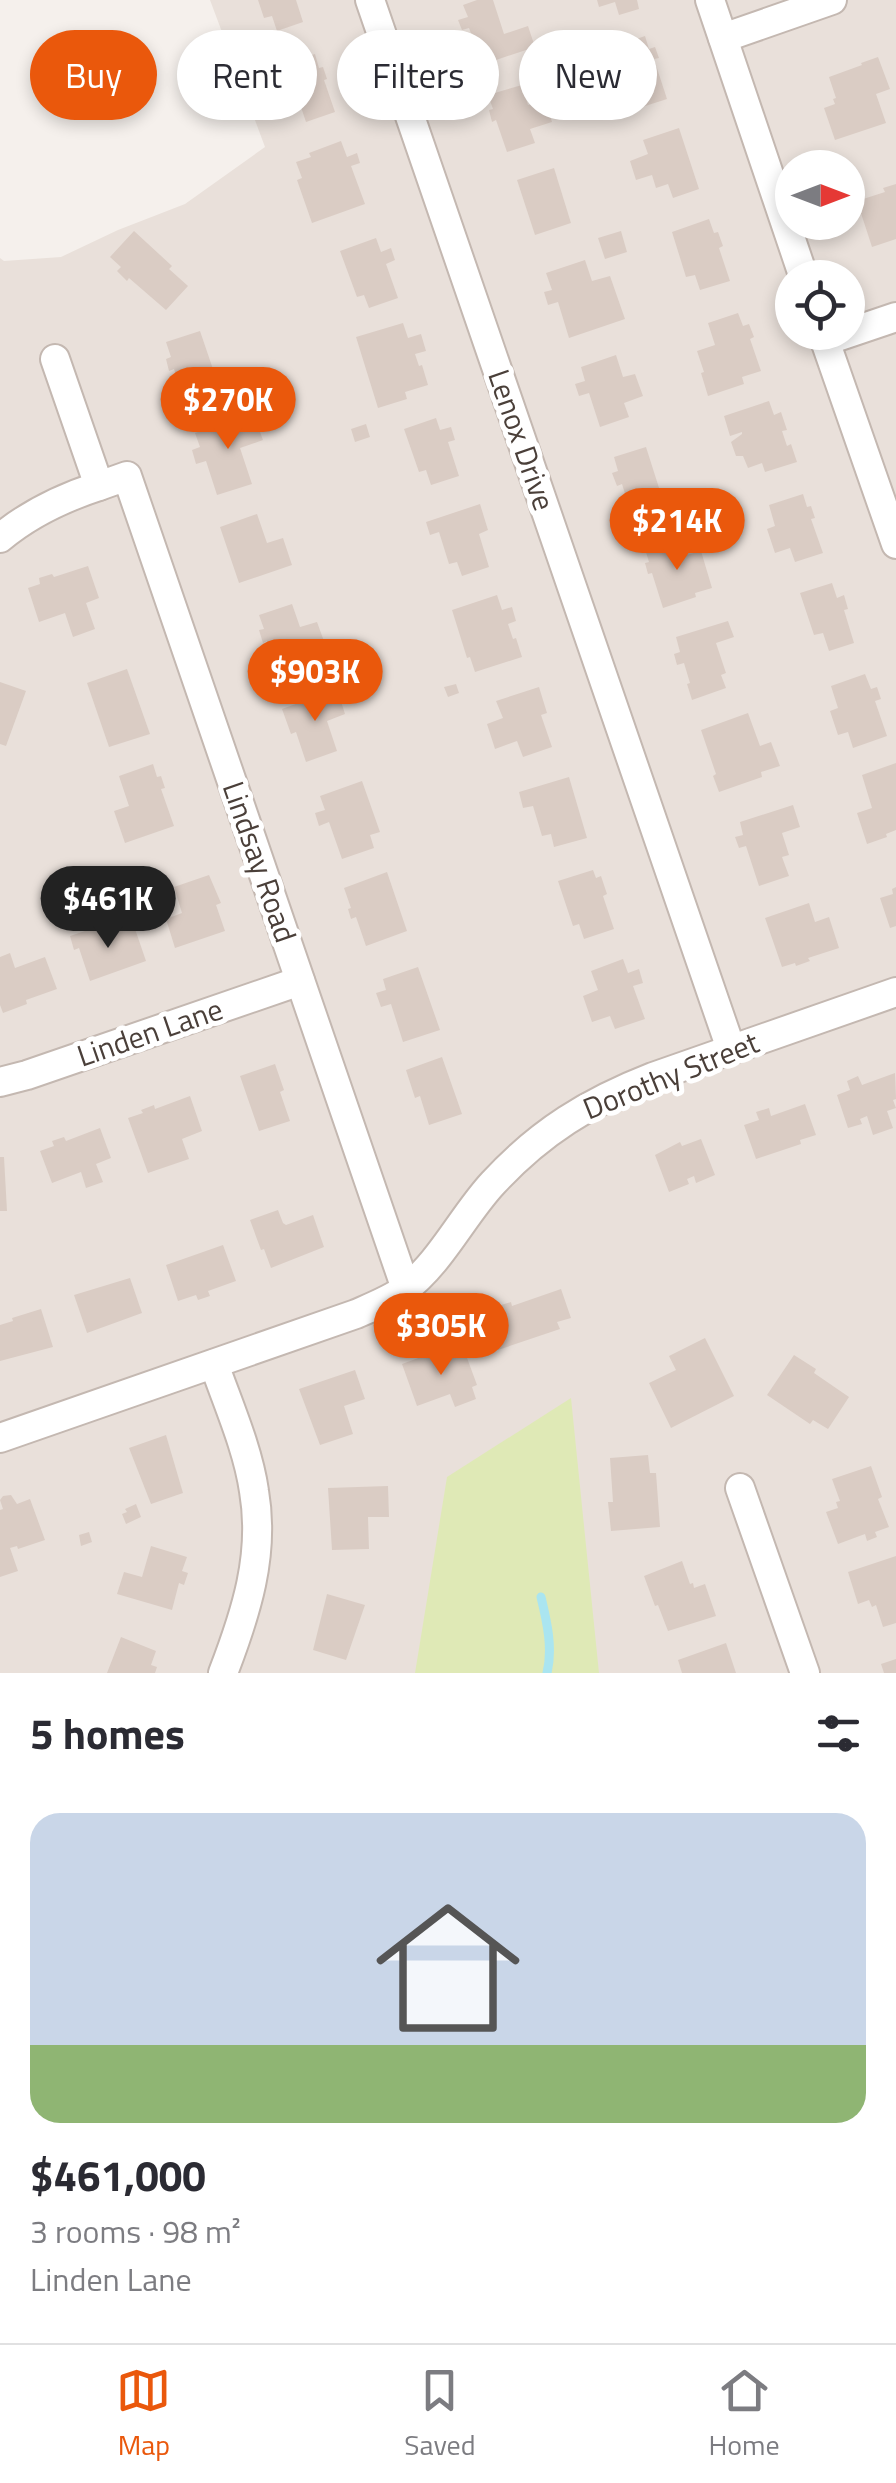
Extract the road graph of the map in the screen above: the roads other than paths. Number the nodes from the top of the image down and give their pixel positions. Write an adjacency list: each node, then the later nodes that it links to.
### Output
1 (370, 0): 15 (street, Lenox Drive)
2 (710, 0): 4 (street)
3 (832, 0): 4 (street)
4 (723, 38): 5 (street)
5 (798, 260)
6 (896, 317): 7 (street)
7 (865, 326)
8 (829, 350): 12 (street)
9 (55, 359): 10 (street)
10 (99, 486): 11 (street); 13 (street, Lindsay Road)
11 (0, 538)
12 (896, 544)
13 (300, 981): 16 (street, Linden Lane); 17 (street, Lindsay Road)
14 (896, 992): 15 (street, Dorothy Street)
15 (731, 1050): 17 (street, Dorothy Street)
16 (0, 1082)
17 (406, 1289): 18 (street, Dorothy Street)
18 (214, 1364): 19 (street, Dorothy Street); 21 (street)
19 (0, 1438)
20 (740, 1488): 22 (street)
21 (223, 1673)
22 (805, 1673)

